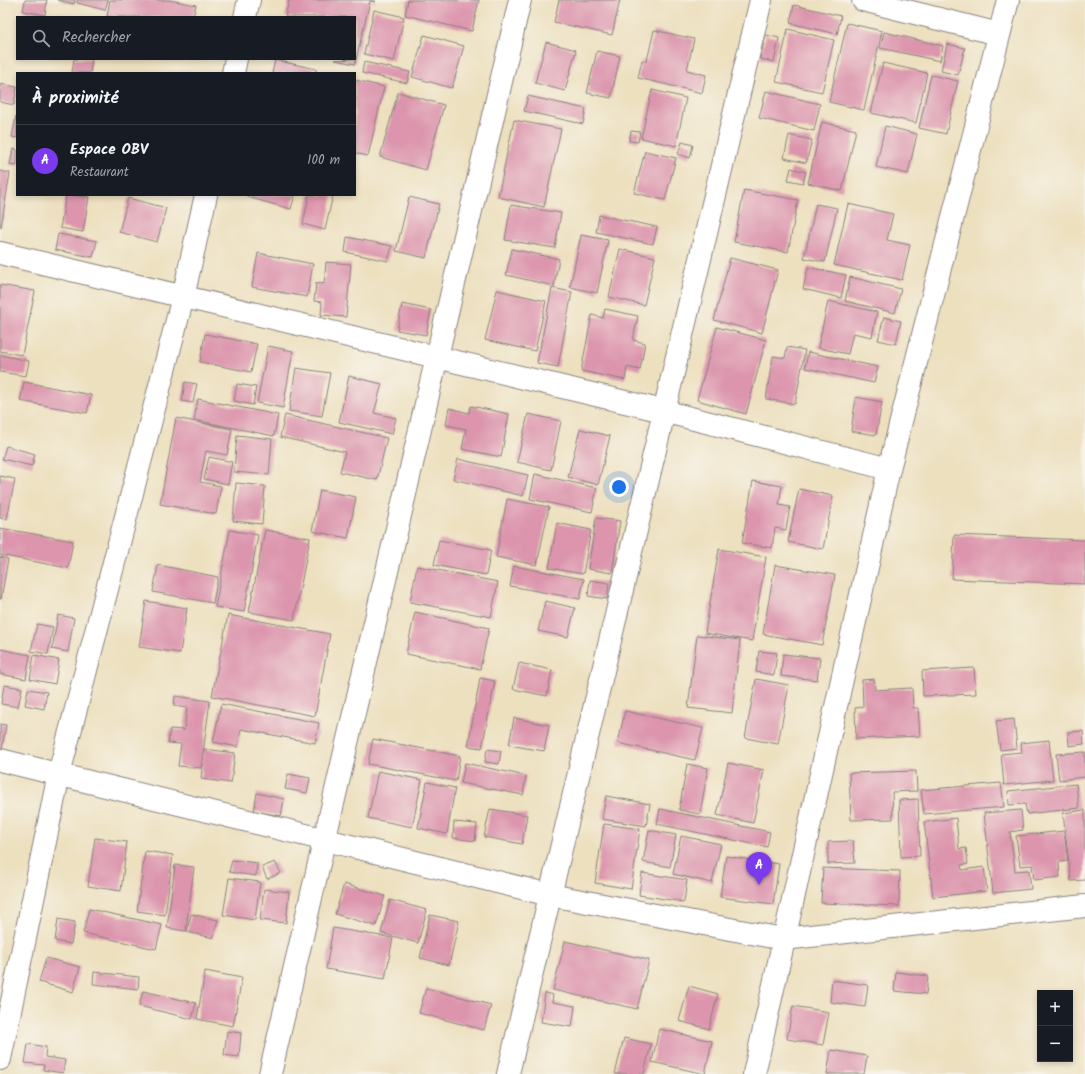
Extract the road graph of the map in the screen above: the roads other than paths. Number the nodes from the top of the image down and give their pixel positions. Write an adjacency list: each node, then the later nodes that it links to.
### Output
1 (249, 0): 6 (street)
2 (520, 0): 13 (street)
3 (761, 0): 14 (street)
4 (862, 0): 7 (street)
5 (1008, 0): 7 (street)
6 (245, 16)
7 (999, 34): 15 (street)
8 (236, 60): 9 (street)
9 (233, 72)
10 (206, 196): 12 (street)
11 (0, 253): 12 (street)
12 (183, 297): 13 (street); 17 (street)
13 (436, 357): 14 (street); 18 (street)
14 (663, 411): 15 (street); 19 (street)
15 (889, 468): 21 (street)
16 (0, 760): 17 (street)
17 (59, 774): 18 (street); 22 (street)
18 (325, 840): 19 (street); 23 (street)
19 (550, 895): 21 (street); 24 (street)
20 (1085, 906): 21 (street)
21 (783, 938): 25 (street)
22 (0, 1059)
23 (270, 1074)
24 (508, 1074)
25 (754, 1074)

